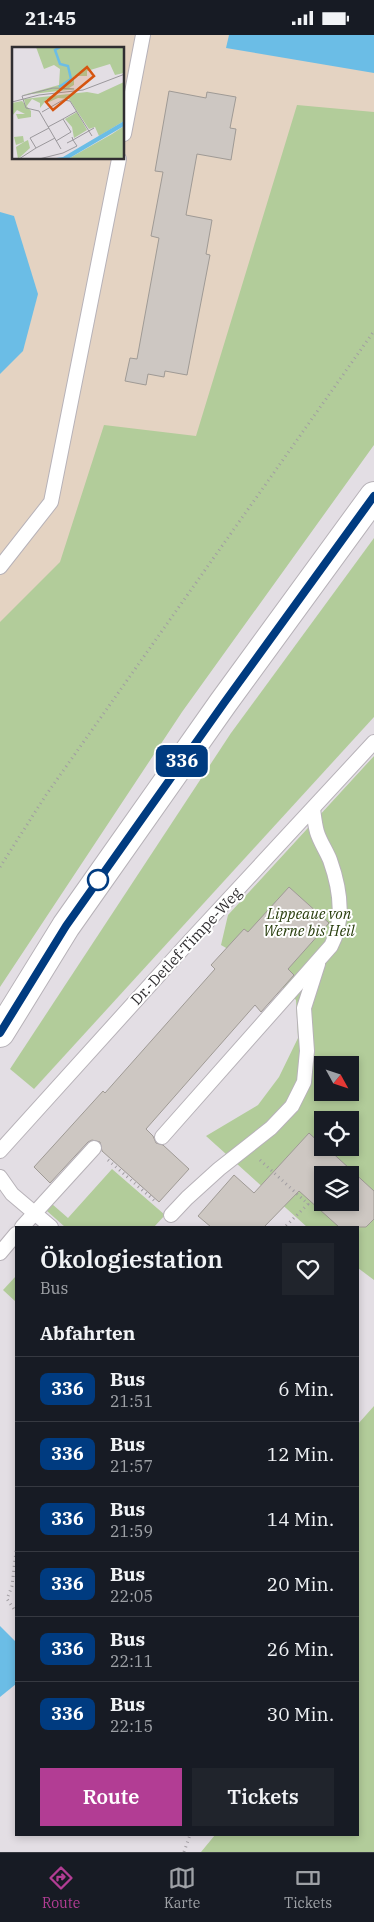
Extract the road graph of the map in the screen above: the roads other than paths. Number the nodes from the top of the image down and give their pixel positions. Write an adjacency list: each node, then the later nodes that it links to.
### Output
1 (143, 35): 2 (lane)
2 (125, 129)
3 (119, 160): 5 (lane)
4 (374, 496): 9 (main road)
5 (0, 567)
6 (374, 743): 7 (lane, Dr.-Detlef-Timpe-Weg)
7 (313, 809): 8 (lane); 12 (lane, Dr.-Detlef-Timpe-Weg)
8 (320, 956): 10 (lane); 15 (lane)
9 (0, 1033)
10 (162, 1137)
11 (94, 1148): 14 (lane)
12 (0, 1151)
13 (0, 1177): 14 (lane)
14 (35, 1213): 16 (lane); 17 (lane)
15 (171, 1215)
16 (23, 1226)
17 (50, 1226)
18 (15, 1235): 19 (lane)
19 (0, 1253)

